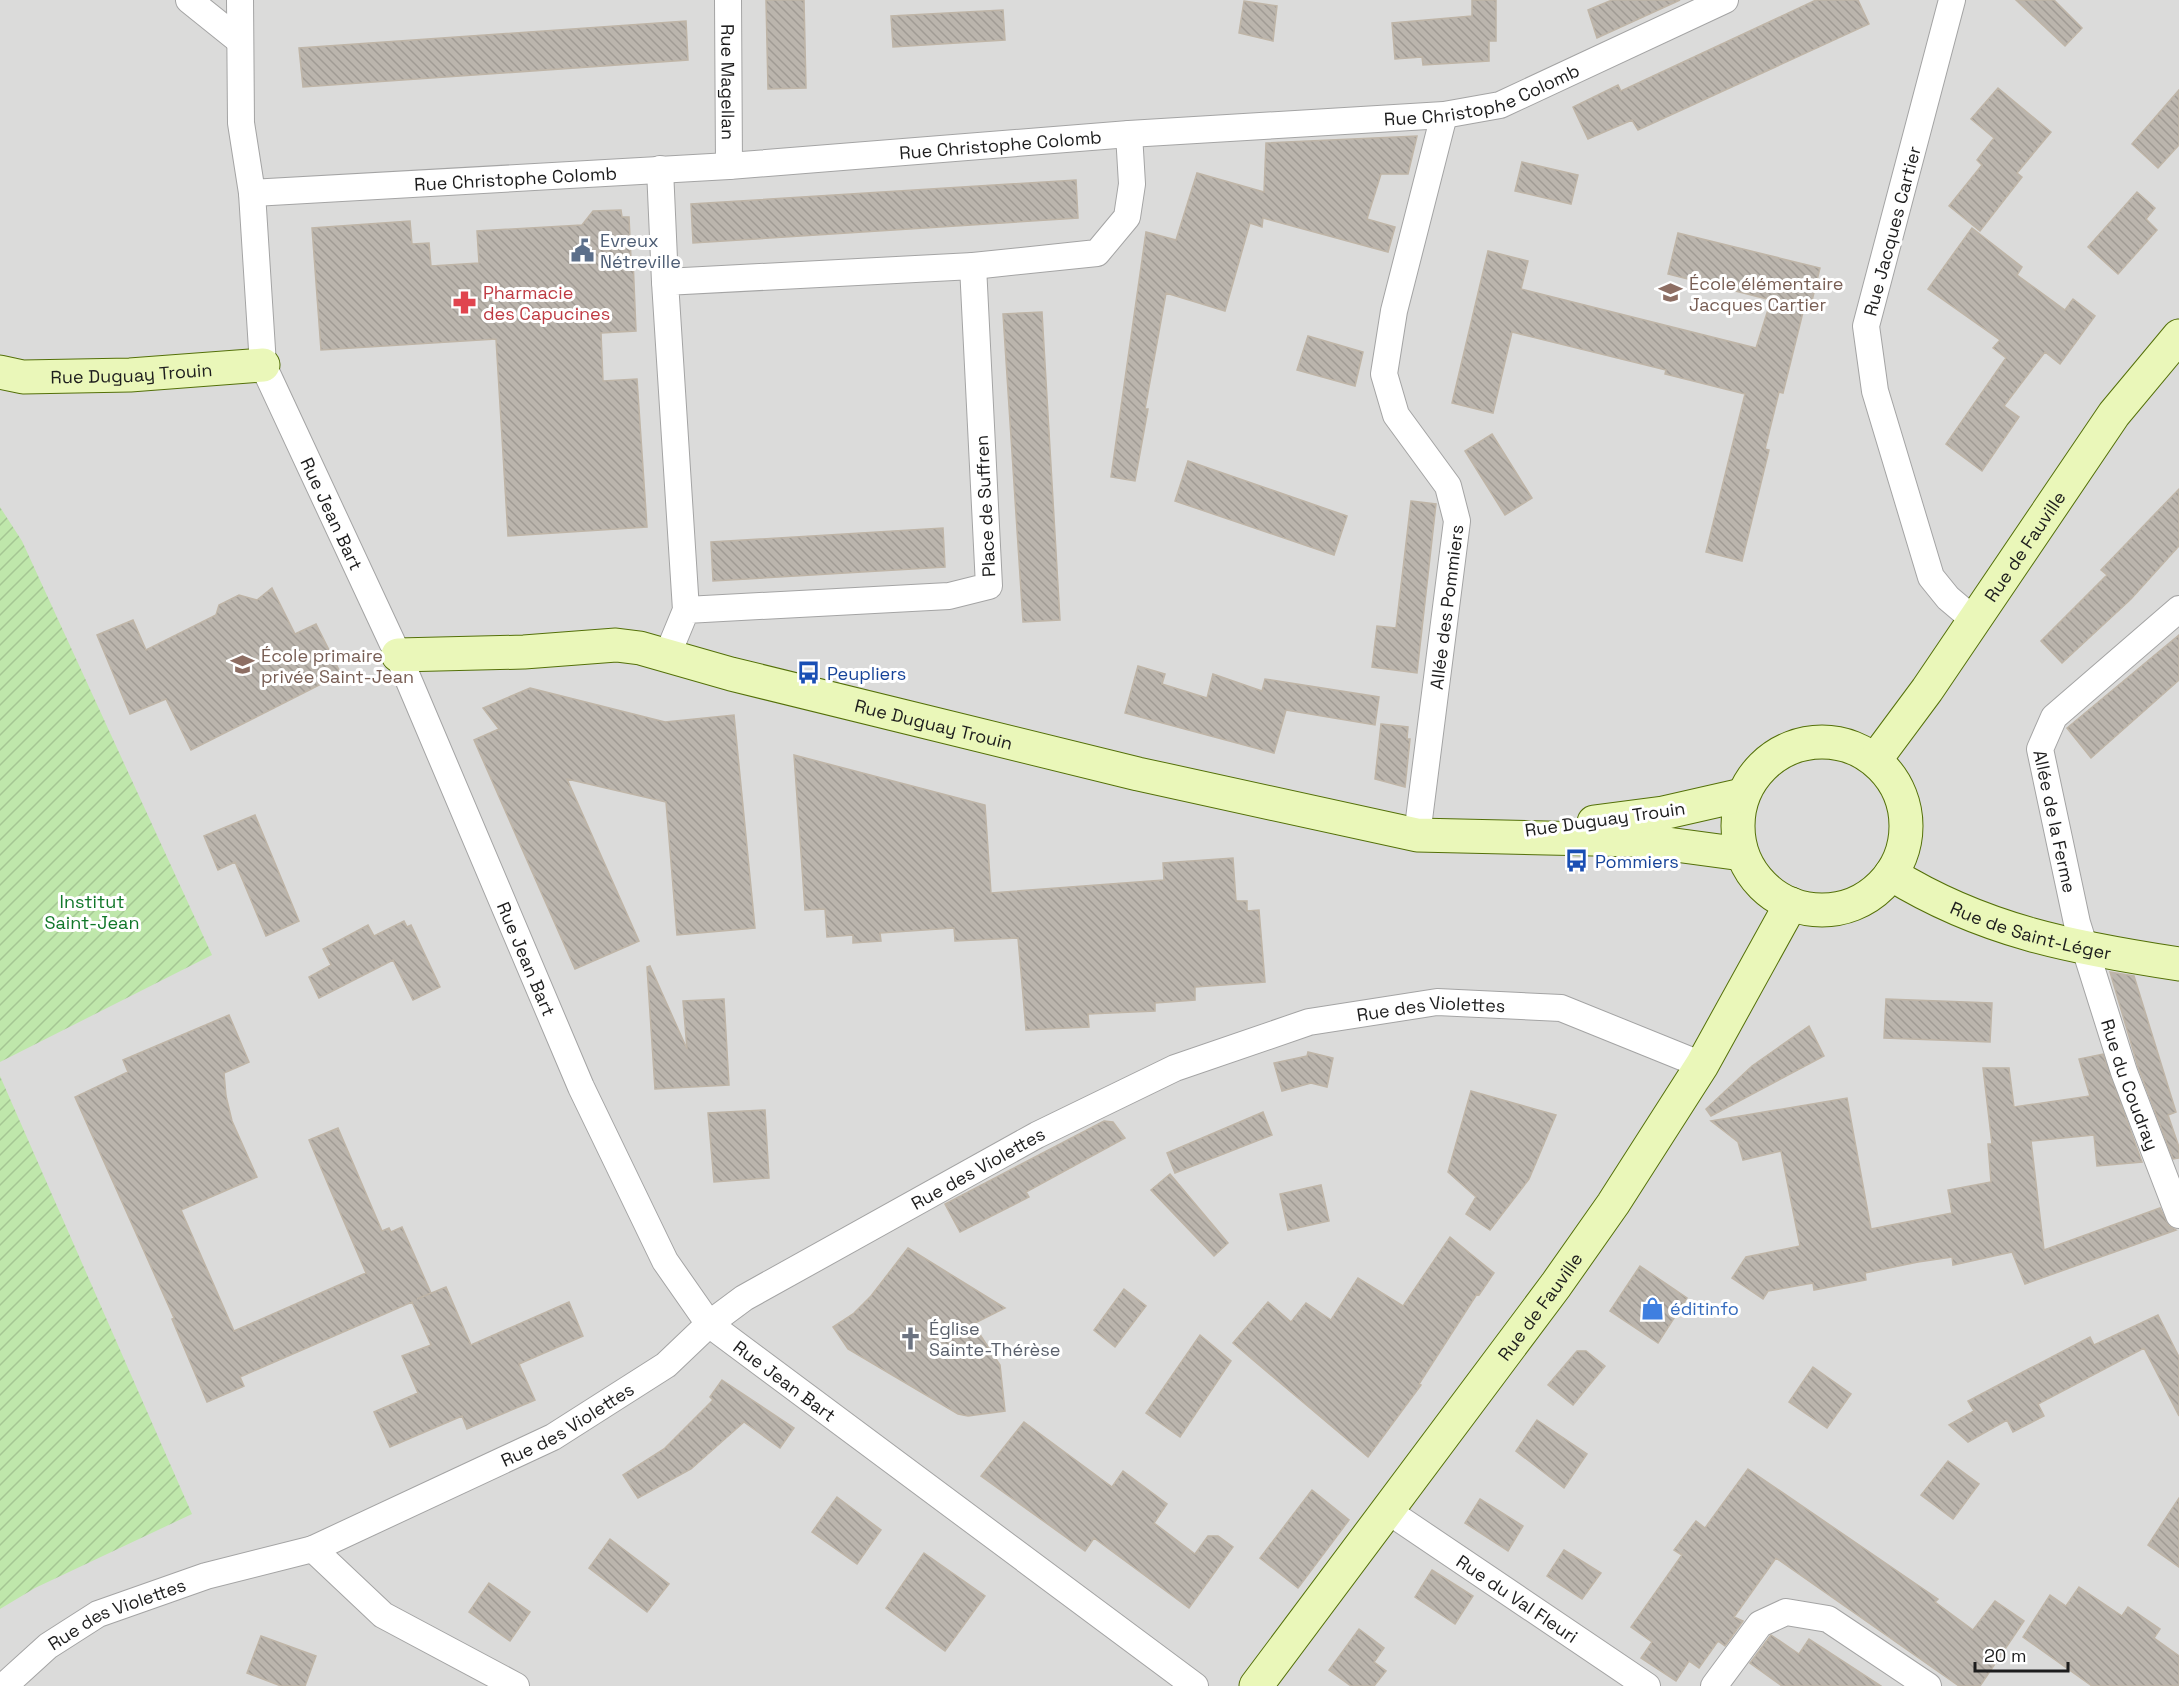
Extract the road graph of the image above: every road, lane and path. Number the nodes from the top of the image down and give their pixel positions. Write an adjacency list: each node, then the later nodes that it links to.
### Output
1 (189, 0): 6 (street)
2 (240, 0): 6 (street, Rue Jean Bart)
3 (728, 0): 9 (street, Rue Magellan)
4 (1725, 0): 7 (street, Rue Christophe Colomb)
5 (1952, 0): 19 (street, Rue Jacques Cartier)
6 (240, 41): 11 (street, Rue Jean Bart)
7 (1444, 115): 8 (street, Rue Christophe Colomb); 24 (street, Allée des Pommiers)
8 (1129, 134): 9 (street, Rue Christophe Colomb); 12 (street)
9 (729, 166): 10 (street, Rue Christophe Colomb)
10 (660, 169): 11 (street, Rue Christophe Colomb); 13 (street)
11 (252, 194): 15 (street, Rue Jean Bart)
12 (973, 266): 13 (street); 18 (street, Place de Suffren)
13 (664, 282): 18 (street)
14 (2179, 336): 19 (street, Rue de Fauville)
15 (263, 365): 16 (street, Rue Duguay Trouin); 20 (street, Rue Jean Bart)
16 (0, 372)
17 (2179, 609): 29 (street, Allée de la Ferme)
18 (686, 610): 21 (street)
19 (1974, 620): 22 (street, Rue de Fauville)
20 (398, 655): 21 (street, Rue Duguay Trouin); 33 (street, Rue Jean Bart)
21 (667, 656): 24 (street, Rue Duguay Trouin)
22 (1875, 760): 23 (street); 27 (street)
23 (1742, 795): 25 (street, Rue Duguay Trouin); 26 (street)
24 (1418, 835): 25 (street, Rue Duguay Trouin)
25 (1467, 837): 26 (street, Rue Duguay Trouin)
26 (1742, 854): 28 (street)
27 (1891, 874): 28 (street); 29 (street, Rue de Saint-Léger)
28 (1791, 904): 31 (street, Rue de Fauville)
29 (2087, 950): 30 (street, Rue de Saint-Léger); 32 (street, Rue du Coudray)
30 (2179, 964)
31 (1702, 1065): 33 (street, Rue des Violettes); 34 (street, Rue de Fauville)
32 (2179, 1215)
33 (709, 1324): 35 (street, Rue des Violettes); 38 (street, Rue Jean Bart)
34 (1388, 1511): 39 (street, Rue de Fauville); 40 (street, Rue du Val Fleuri)
35 (313, 1549): 36 (street, Rue des Violettes); 37 (street)
36 (4, 1686)
37 (516, 1686)
38 (1195, 1686)
39 (1256, 1686)
40 (1647, 1686)
41 (1714, 1686): 42 (street)
42 (1928, 1686)

